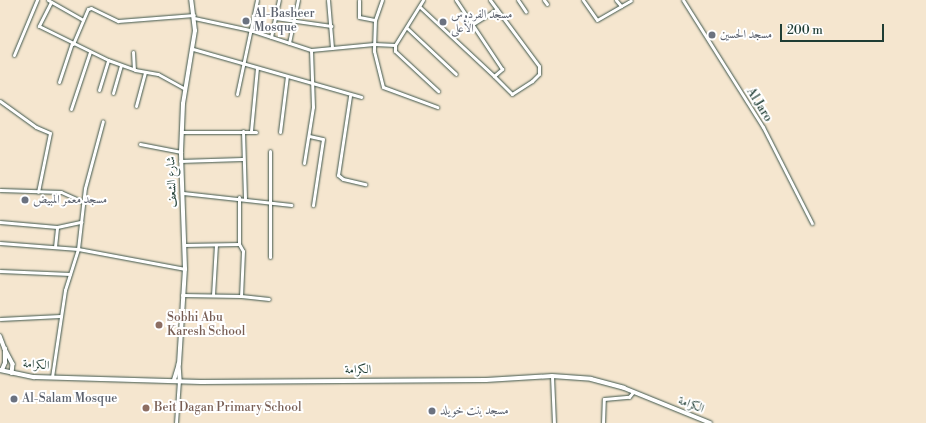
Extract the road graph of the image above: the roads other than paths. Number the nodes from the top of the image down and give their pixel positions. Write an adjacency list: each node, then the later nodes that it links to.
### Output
1 (37, 0): 43 (street)
2 (191, 0): 24 (street, شارع الشعف)
3 (257, 0): 32 (street)
4 (279, 0): 25 (street)
5 (298, 0): 28 (street)
6 (328, 0): 30 (street)
7 (359, 0): 27 (street)
8 (382, 0): 27 (street)
9 (423, 0): 21 (street)
10 (456, 0): 29 (street)
11 (490, 0): 22 (street)
12 (518, 0): 23 (street)
13 (544, 0): 19 (street)
14 (583, 0): 20 (street)
15 (616, 0): 20 (street)
16 (631, 0): 20 (street)
17 (683, 0): 91 (street, Al Jaro)
18 (50, 1): 26 (street); 34 (street)
19 (547, 4)
20 (621, 6)
21 (420, 8): 31 (street); 52 (street)
22 (496, 9): 29 (street); 52 (street)
23 (526, 12)
24 (194, 16): 26 (street); 32 (street); 39 (street, شارع الشعف)
25 (275, 18): 28 (street); 33 (street)
26 (83, 20): 34 (street)
27 (375, 20): 36 (street)
28 (293, 21): 30 (street); 35 (street)
29 (473, 24): 52 (street)
30 (331, 26): 38 (street)
31 (407, 28): 37 (street); 50 (street)
32 (250, 30): 33 (street); 45 (street)
33 (271, 37): 35 (street)
34 (72, 43): 41 (street); 53 (street)
35 (289, 43): 40 (street)
36 (374, 44): 37 (street); 38 (street); 64 (street)
37 (395, 45): 57 (street)
38 (332, 48): 40 (street)
39 (193, 49): 45 (street); 55 (street, شارع الشعف)
40 (311, 50): 54 (street)
41 (90, 52): 44 (street); 65 (street)
42 (133, 52): 48 (street)
43 (14, 55)
44 (108, 60): 46 (street); 56 (street)
45 (242, 64): 47 (street); 59 (street)
46 (121, 65): 48 (street); 58 (street)
47 (257, 68): 51 (street); 68 (street)
48 (134, 69): 49 (street)
49 (145, 72): 55 (street); 63 (street)
50 (456, 74)
51 (287, 76): 54 (street); 71 (street)
52 (494, 76)
53 (59, 82)
54 (313, 84): 60 (street); 72 (street)
55 (185, 89): 69 (street, شارع الشعف)
56 (98, 90)
57 (438, 91)
58 (113, 93)
59 (237, 94)
60 (350, 96): 61 (street); 79 (street)
61 (361, 97)
62 (0, 101): 81 (street)
63 (136, 106)
64 (437, 107)
65 (72, 109)
66 (103, 122): 85 (street)
67 (242, 131): 68 (street); 69 (street); 76 (street)
68 (251, 131): 70 (street)
69 (182, 132): 75 (street, شارع الشعف)
70 (256, 132)
71 (280, 132)
72 (309, 136): 78 (street); 88 (street)
73 (140, 144): 75 (street)
74 (270, 151): 86 (street)
75 (180, 152): 77 (street, شارع الشعف)
76 (242, 159): 77 (street); 84 (street)
77 (180, 160): 82 (street, شارع الشعف)
78 (304, 163)
79 (365, 184)
80 (0, 190): 81 (street)
81 (38, 192): 85 (street)
82 (184, 193): 83 (street); 95 (street, شارع الشعف)
83 (239, 197): 84 (street); 94 (street)
84 (245, 198): 86 (street)
85 (83, 202): 90 (street)
86 (271, 202): 87 (street); 99 (street)
87 (291, 204)
88 (313, 205)
89 (0, 222): 92 (street)
90 (81, 222): 92 (street); 98 (street)
91 (812, 223)
92 (57, 227): 97 (street)
93 (0, 244): 97 (street)
94 (239, 244): 96 (street); 105 (street)
95 (184, 245): 96 (street); 100 (street, شارع الشعف)
96 (216, 245): 104 (street)
97 (55, 247): 98 (street)
98 (78, 249): 100 (street); 102 (street)
99 (270, 257)
100 (185, 269): 103 (street, شارع الشعف)
101 (0, 271): 102 (street)
102 (70, 274): 107 (street)
103 (182, 295): 104 (street); 111 (street, شارع الشعف)
104 (213, 295): 105 (street)
105 (241, 296): 106 (street)
106 (269, 299)
107 (60, 316): 108 (street); 115 (street)
108 (0, 319)
109 (0, 336): 110 (street)
110 (5, 349): 112 (street); 113 (street)
111 (179, 364): 116 (street, شارع الشعف); 116 (street, شارع الشعف)
112 (1, 370): 113 (main road, الكرامة)
113 (12, 373): 115 (main road, الكرامة)
114 (552, 376): 116 (main road, الكرامة); 117 (main road, الكرامة); 119 (street)
115 (52, 377): 116 (main road, الكرامة)
116 (178, 380): 118 (street)
117 (632, 392): 120 (street); 121 (main road, الكرامة)
118 (176, 423)
119 (554, 423)
120 (603, 423)
121 (710, 423)

